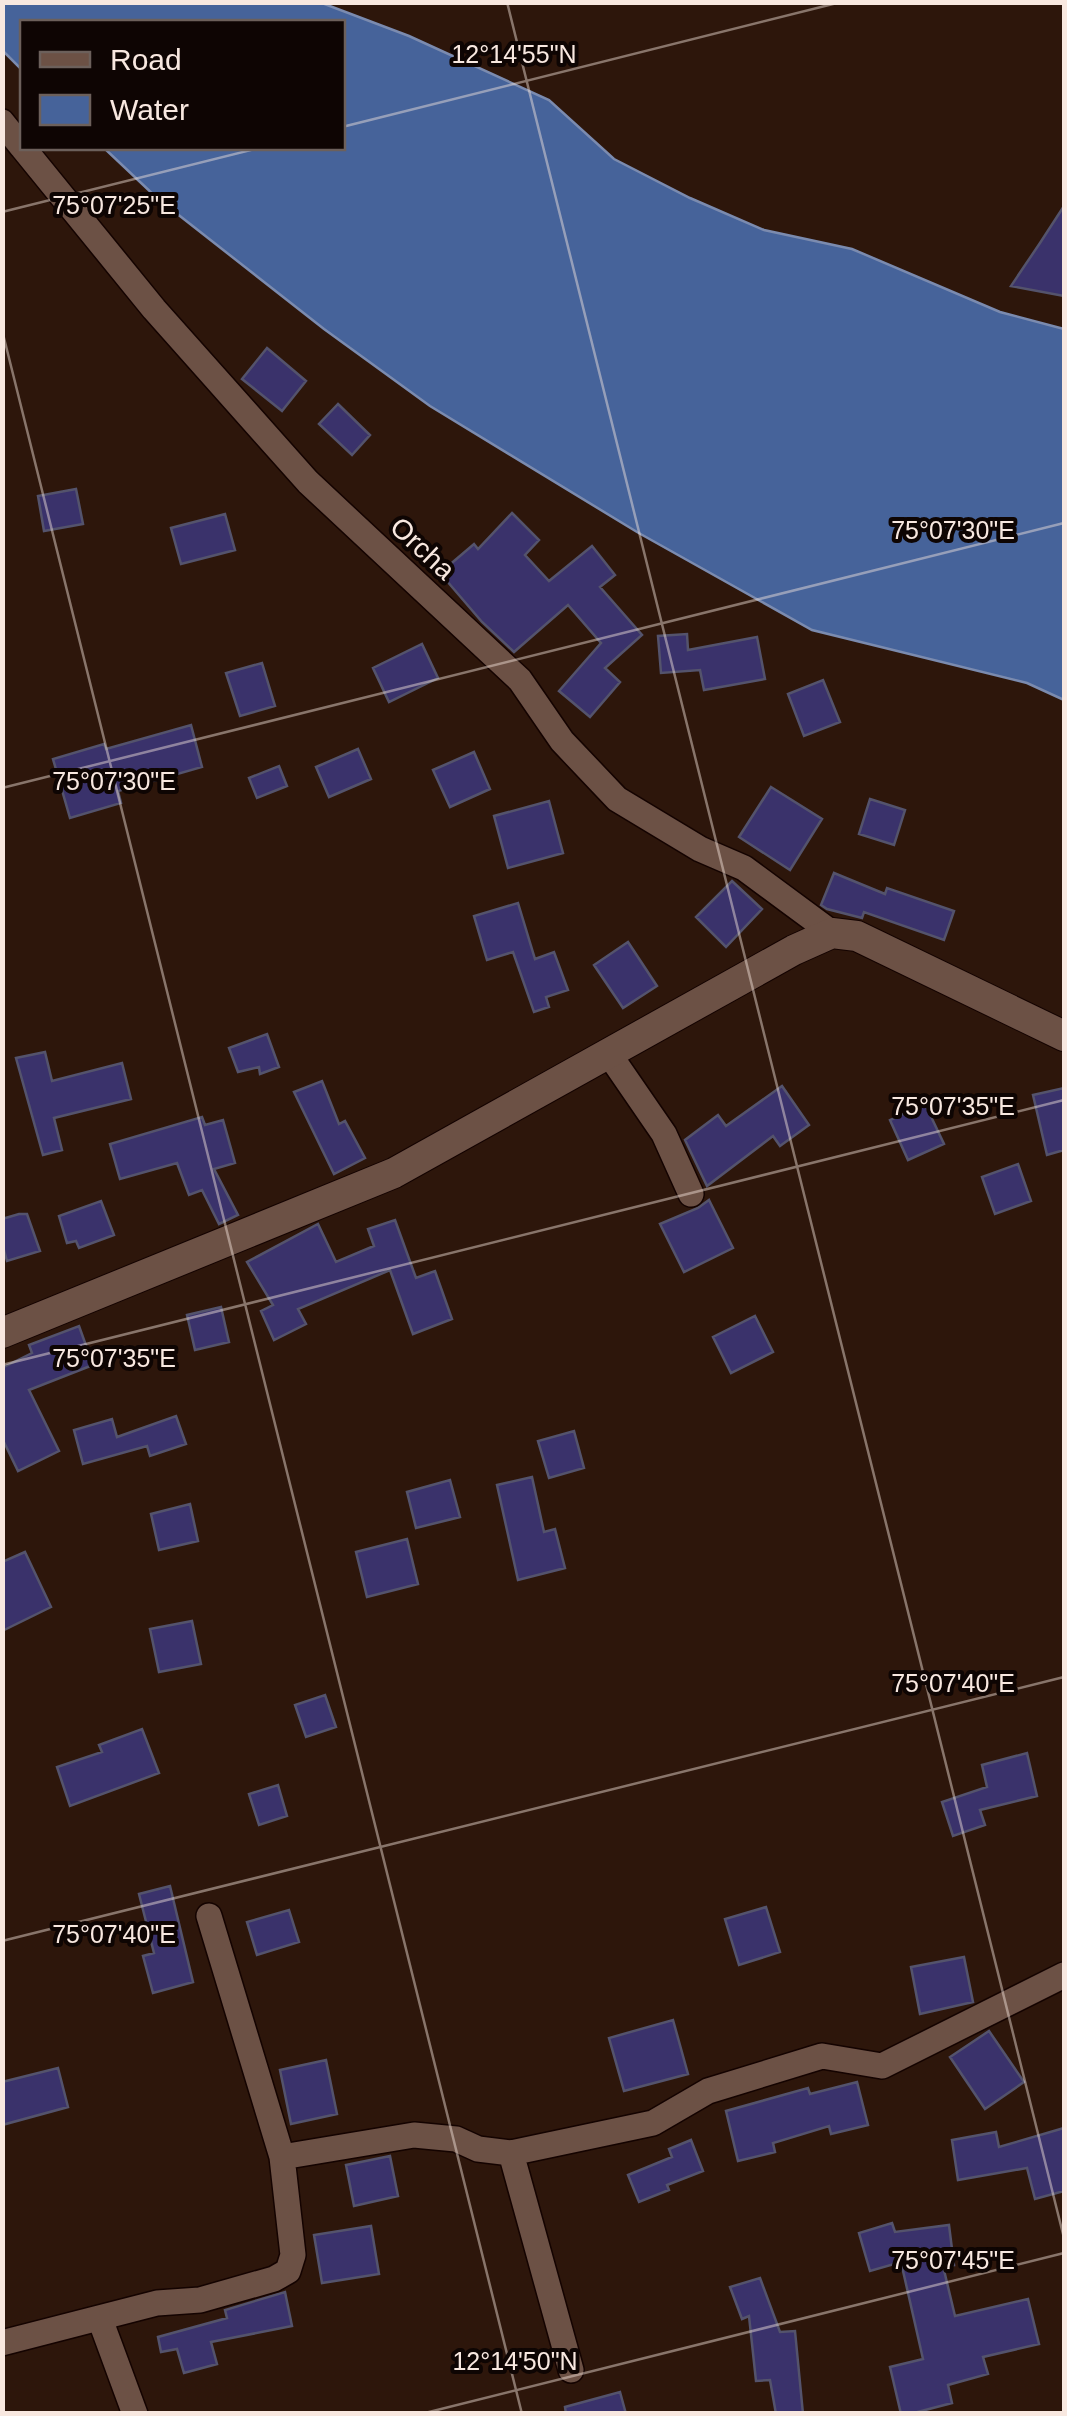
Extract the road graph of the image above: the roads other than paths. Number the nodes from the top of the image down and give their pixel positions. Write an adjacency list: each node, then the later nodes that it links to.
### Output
1 (2, 122): 2 (street, Orcha)
2 (20, 143)
3 (25, 150): 4 (street, Orcha)
4 (832, 933): 5 (main road); 6 (main road)
5 (1064, 1036)
6 (609, 1054): 7 (street); 8 (main road)
7 (691, 1194)
8 (2, 1333)
9 (209, 1916): 12 (street)
10 (1064, 1975): 11 (street)
11 (511, 2152): 12 (street); 15 (street)
12 (282, 2158): 13 (street)
13 (100, 2319): 14 (street); 16 (street)
14 (2, 2343)
15 (571, 2370)
16 (135, 2414)

